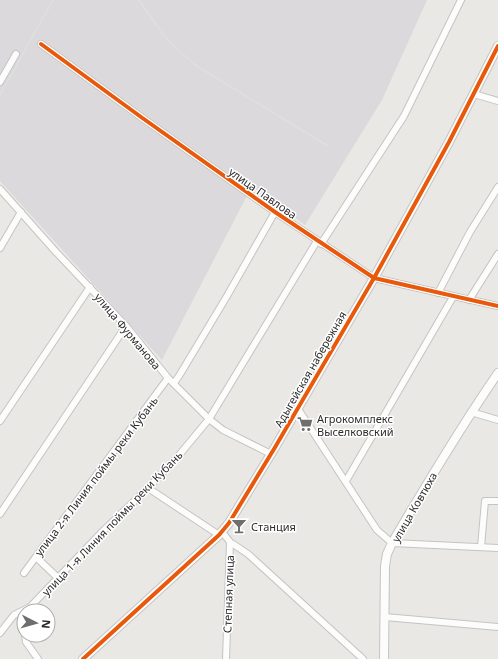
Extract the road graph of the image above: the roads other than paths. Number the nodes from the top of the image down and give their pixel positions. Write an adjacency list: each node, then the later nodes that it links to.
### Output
1 (461, 0): 12 (street, улица 1-я Линия поймы реки Кубань)
2 (41, 44): 11 (street, улица Павлова)
3 (498, 46): 6 (street, Адыгейская набережная)
4 (16, 54): 5 (street)
5 (0, 82)
6 (474, 94): 7 (street); 15 (street, Адыгейская набережная)
7 (498, 102)
8 (498, 187): 17 (street)
9 (0, 189): 10 (street, улица Фурманова)
10 (21, 212): 13 (street); 16 (street, улица Фурманова)
11 (275, 212): 12 (street, улица Павлова); 24 (street)
12 (319, 242): 15 (street, улица Павлова); 27 (street, улица 1-я Линия поймы реки Кубань)
13 (0, 248)
14 (498, 254): 19 (street)
15 (374, 278): 17 (street, улица Павлова); 25 (street, Адыгейская набережная)
16 (90, 287): 21 (street, улица Фурманова); 29 (street)
17 (438, 293): 18 (street, улица Павлова)
18 (453, 296): 19 (street, улица Павлова); 31 (street)
19 (469, 300): 20 (street, улица Павлова)
20 (498, 306)
21 (126, 326): 23 (street, улица Фурманова); 34 (street)
22 (497, 377): 26 (street, улица Ковтюха)
23 (168, 378): 24 (street, улица Фурманова); 40 (street, улица 2-я Линия поймы реки Кубань)
24 (174, 383): 27 (street, улица Фурманова)
25 (298, 409): 30 (street, Адыгейская набережная); 31 (street)
26 (471, 412): 28 (street); 36 (street, улица Ковтюха)
27 (209, 420): 30 (street, улица Фурманова); 32 (street, улица 1-я Линия поймы реки Кубань)
28 (498, 420)
29 (0, 421)
30 (271, 454): 35 (street, Адыгейская набережная)
31 (346, 481): 36 (street)
32 (148, 488): 35 (street); 42 (street, улица 1-я Линия поймы реки Кубань)
33 (498, 501): 38 (street)
34 (0, 514)
35 (221, 533): 50 (street, Адыгейская набережная); 51 (street, Степная улица)
36 (392, 543): 38 (street); 45 (street, улица Ковтюха)
37 (233, 544): 52 (street)
38 (481, 547): 39 (street)
39 (498, 548)
40 (36, 557): 41 (street, улица 2-я Линия поймы реки Кубань); 42 (street)
41 (24, 573)
42 (58, 578): 43 (street, улица 1-я Линия поймы реки Кубань)
43 (34, 603)
44 (16, 616): 47 (street, улица 1-я Линия поймы реки Кубань)
45 (385, 618): 46 (street); 53 (street, улица Ковтюха)
46 (498, 627)
47 (0, 633)
48 (27, 643): 49 (street)
49 (38, 659)
50 (83, 659)
51 (226, 659)
52 (363, 659)
53 (384, 659)

